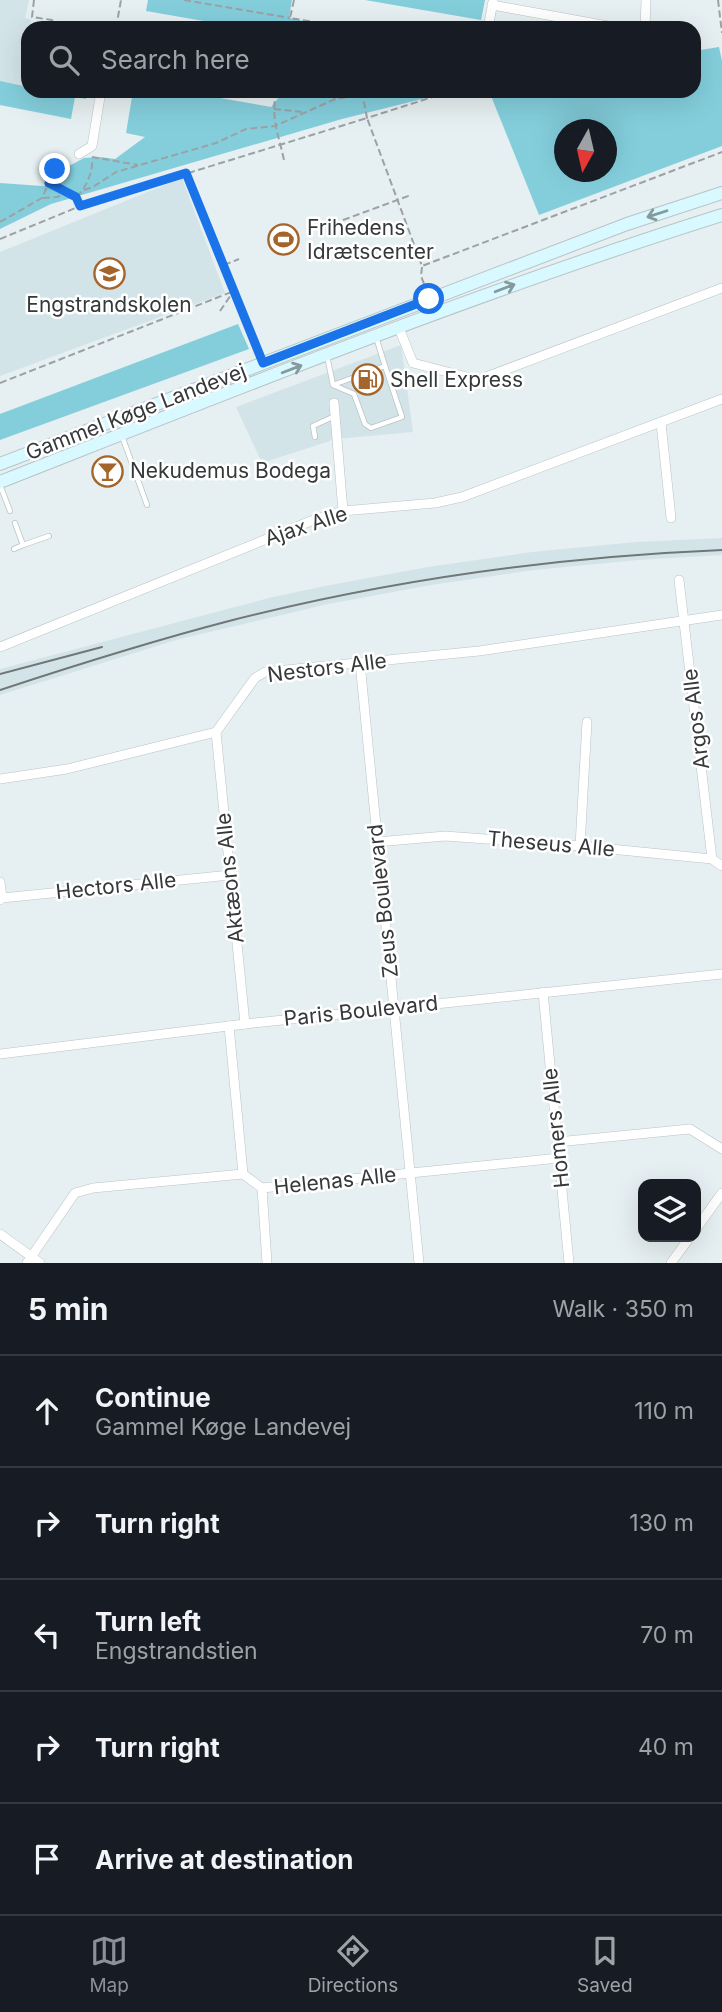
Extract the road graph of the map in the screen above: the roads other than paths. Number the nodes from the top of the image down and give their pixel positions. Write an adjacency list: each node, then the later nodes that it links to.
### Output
1 (646, 0): 5 (street)
2 (492, 2): 3 (street); 4 (street)
3 (489, 21)
4 (585, 21)
5 (645, 21)
6 (100, 98): 7 (street)
7 (79, 154)
8 (722, 193): 22 (main road, Gammel Køge Landevej, one-way to 22)
9 (722, 215): 11 (main road, Gammel Køge Landevej, one-way to 9)
10 (722, 288): 11 (street)
11 (399, 328): 12 (main road, Gammel Køge Landevej)
12 (376, 337): 13 (main road, Gammel Køge Landevej); 14 (lane)
13 (326, 355): 15 (lane); 20 (main road, Gammel Køge Landevej, one-way to 13)
14 (385, 366): 15 (lane); 15 (lane)
15 (333, 386)
16 (722, 399): 19 (street, Ajax Alle)
17 (334, 404): 18 (street)
18 (335, 416): 21 (lane); 26 (street)
19 (661, 424): 26 (street, Ajax Alle); 27 (street)
20 (122, 435): 23 (main road, Gammel Køge Landevej); 24 (lane)
21 (315, 436)
22 (0, 464)
23 (0, 483): 25 (lane)
24 (147, 505)
25 (10, 511)
26 (343, 511): 35 (street, Ajax Alle)
27 (671, 518)
28 (15, 523): 30 (lane)
29 (49, 536): 30 (lane)
30 (23, 545): 31 (lane)
31 (14, 549)
32 (679, 580): 34 (street)
33 (722, 615): 34 (street, Nestors Alle)
34 (684, 621): 36 (street, Nestors Alle); 42 (street, Argos Alle)
35 (0, 647)
36 (360, 663): 38 (street, Nestors Alle); 40 (street, Zeus Boulevard)
37 (587, 722): 41 (street)
38 (216, 732): 39 (street); 44 (street, Aktæons Alle)
39 (0, 779)
40 (377, 842): 41 (street, Theseus Alle); 49 (street, Zeus Boulevard)
41 (579, 846): 42 (street, Theseus Alle)
42 (712, 859): 43 (street, Theseus Alle)
43 (722, 866)
44 (230, 875): 46 (street, Hectors Alle); 50 (street, Aktæons Alle)
45 (0, 882): 46 (street)
46 (1, 899)
47 (722, 974): 48 (street, Paris Boulevard)
48 (543, 992): 49 (street, Paris Boulevard); 53 (street, Homers Alle)
49 (394, 1008): 50 (street, Paris Boulevard); 56 (street, Zeus Boulevard)
50 (245, 1024): 51 (street, Paris Boulevard)
51 (229, 1026): 52 (street, Paris Boulevard); 57 (street)
52 (0, 1054)
53 (557, 1142): 54 (street); 55 (street, Homers Alle)
54 (722, 1149)
55 (559, 1158): 56 (street, Helenas Alle); 66 (street, Homers Alle)
56 (410, 1173): 58 (street, Helenas Alle); 65 (street, Zeus Boulevard)
57 (243, 1174): 58 (street, Helenas Alle); 63 (street, Helenas Alle)
58 (262, 1188): 64 (street)
59 (722, 1193): 60 (street)
60 (701, 1222)
61 (0, 1234): 63 (street)
62 (686, 1242): 67 (street)
63 (33, 1261)
64 (268, 1263)
65 (419, 1263)
66 (569, 1263)
67 (671, 1263)

